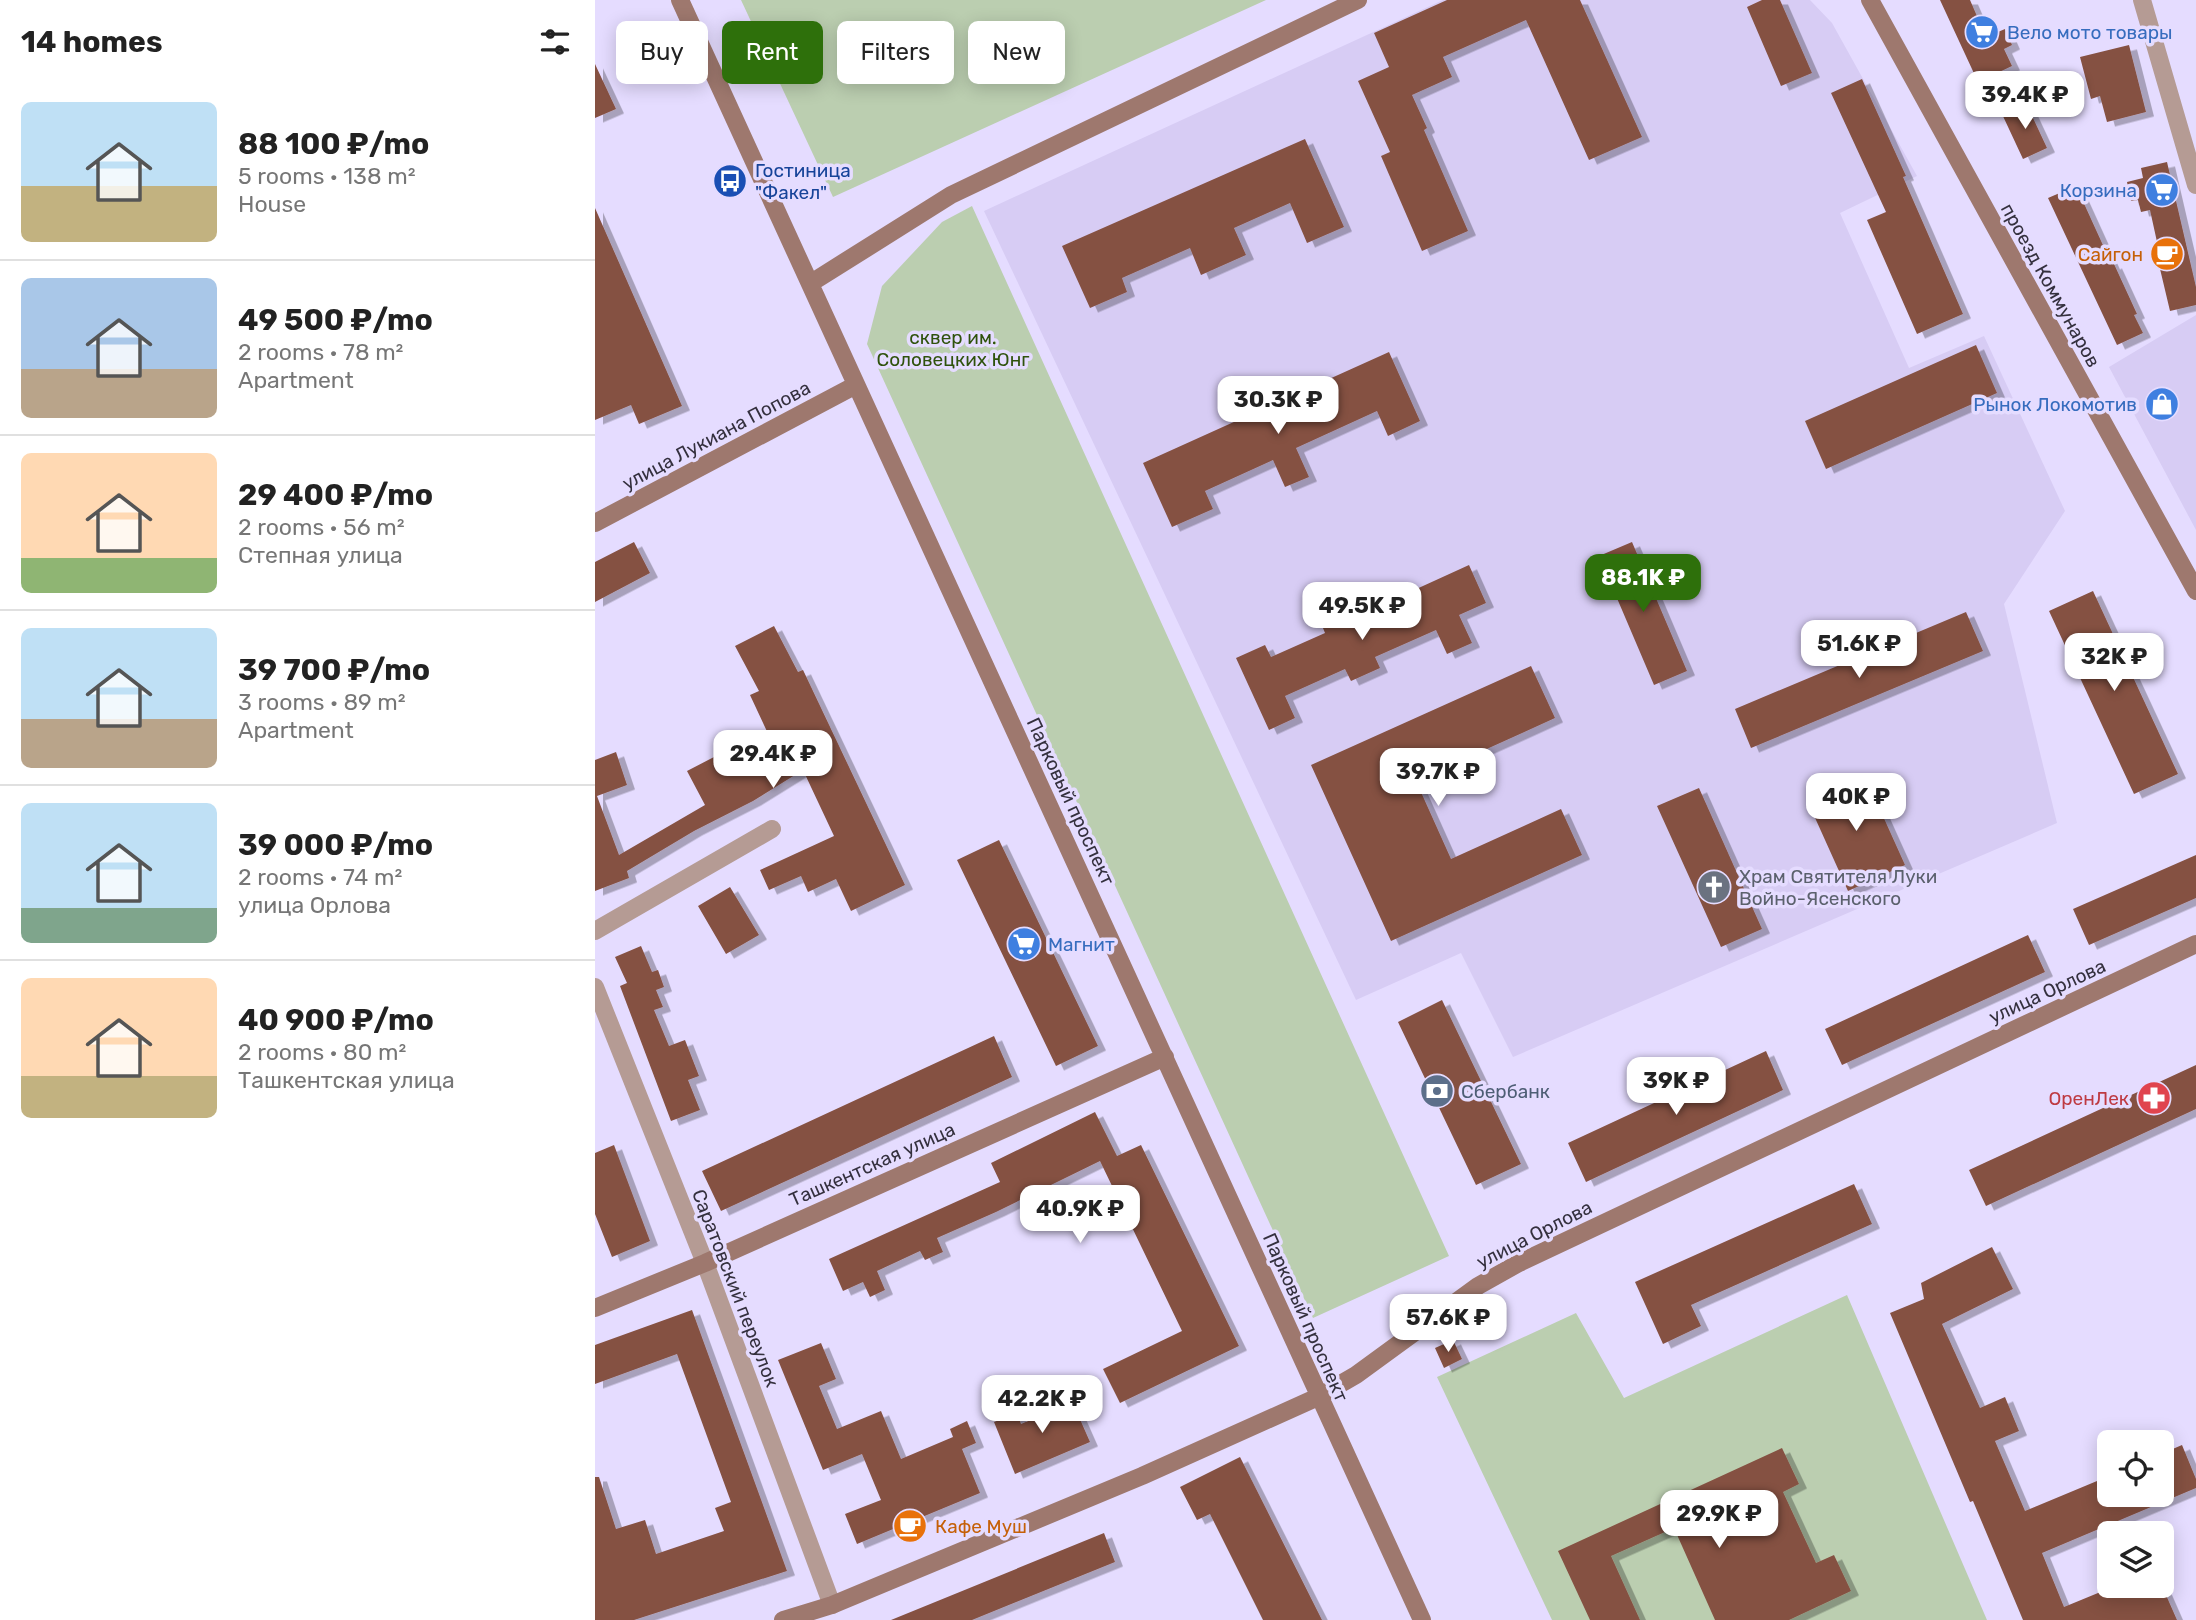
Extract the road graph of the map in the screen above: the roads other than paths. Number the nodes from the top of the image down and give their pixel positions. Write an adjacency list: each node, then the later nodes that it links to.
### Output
1 (681, 0): 6 (street, Парковый проспект)
2 (1358, 0): 6 (street)
3 (1870, 0): 9 (street, проезд Коммунаров)
4 (2142, 0): 5 (street)
5 (2196, 185)
6 (811, 283): 7 (street, Парковый проспект)
7 (856, 385): 8 (street, улица Лукиана Попова); 14 (street, Парковый проспект)
8 (595, 523)
9 (2196, 591)
10 (772, 828): 11 (street)
11 (595, 932)
12 (2196, 944): 17 (street, улица Орлова)
13 (595, 988): 15 (street, Саратовский переулок)
14 (1165, 1056): 15 (street, Ташкентская улица); 17 (street, Парковый проспект)
15 (705, 1263): 16 (street, Ташкентская улица); 18 (street, Саратовский переулок)
16 (595, 1308)
17 (1318, 1397): 18 (street, улица Орлова); 20 (street, Парковый проспект)
18 (832, 1605): 19 (street, улица Орлова)
19 (783, 1620)
20 (1422, 1620)

